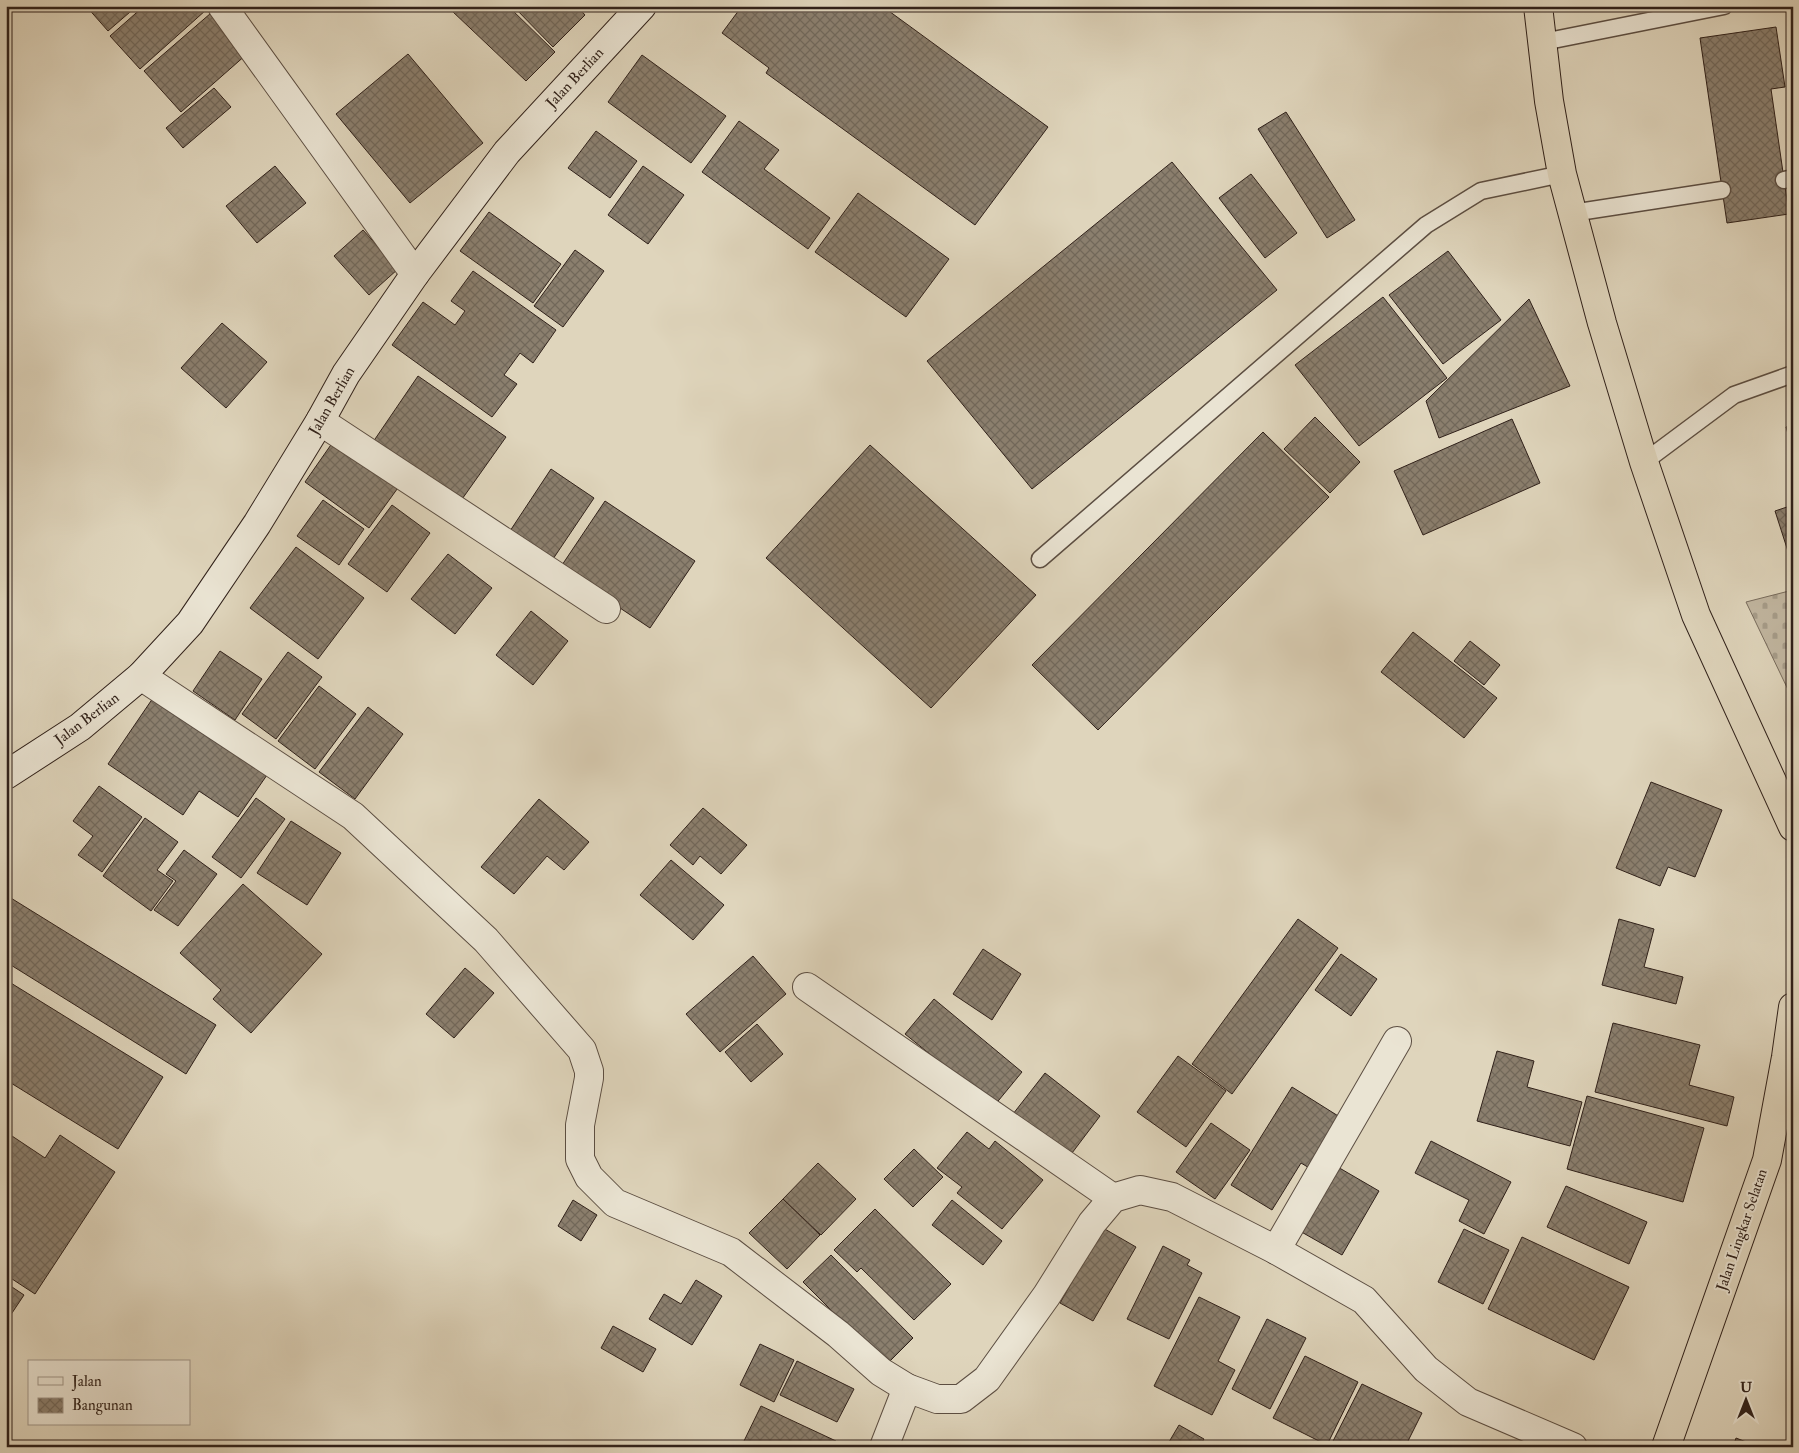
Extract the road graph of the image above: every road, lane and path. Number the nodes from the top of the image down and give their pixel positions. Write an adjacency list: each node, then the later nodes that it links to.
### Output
1 (222, 6): 9 (street)
2 (642, 6): 9 (street, Jalan Berlian)
3 (1538, 6): 5 (highway)
4 (1724, 6): 5 (lane)
5 (1543, 42): 6 (highway)
6 (1562, 174): 8 (highway); 13 (lane)
7 (1722, 190): 8 (lane)
8 (1572, 213): 12 (highway)
9 (415, 274): 11 (street, Jalan Berlian)
10 (1793, 374): 12 (lane)
11 (320, 421): 14 (street); 15 (street, Jalan Berlian)
12 (1644, 462): 17 (highway)
13 (1040, 559)
14 (606, 609)
15 (141, 676): 16 (street, Jalan Berlian); 23 (street)
16 (8, 771)
17 (1793, 827)
18 (807, 988): 21 (street)
19 (1793, 1007): 26 (highway, Jalan Lingkar Selatan)
20 (1397, 1041): 22 (street)
21 (1113, 1198): 22 (street); 23 (street)
22 (1276, 1250): 25 (street)
23 (907, 1388): 24 (street)
24 (884, 1447)
25 (1573, 1447)
26 (1666, 1447)

